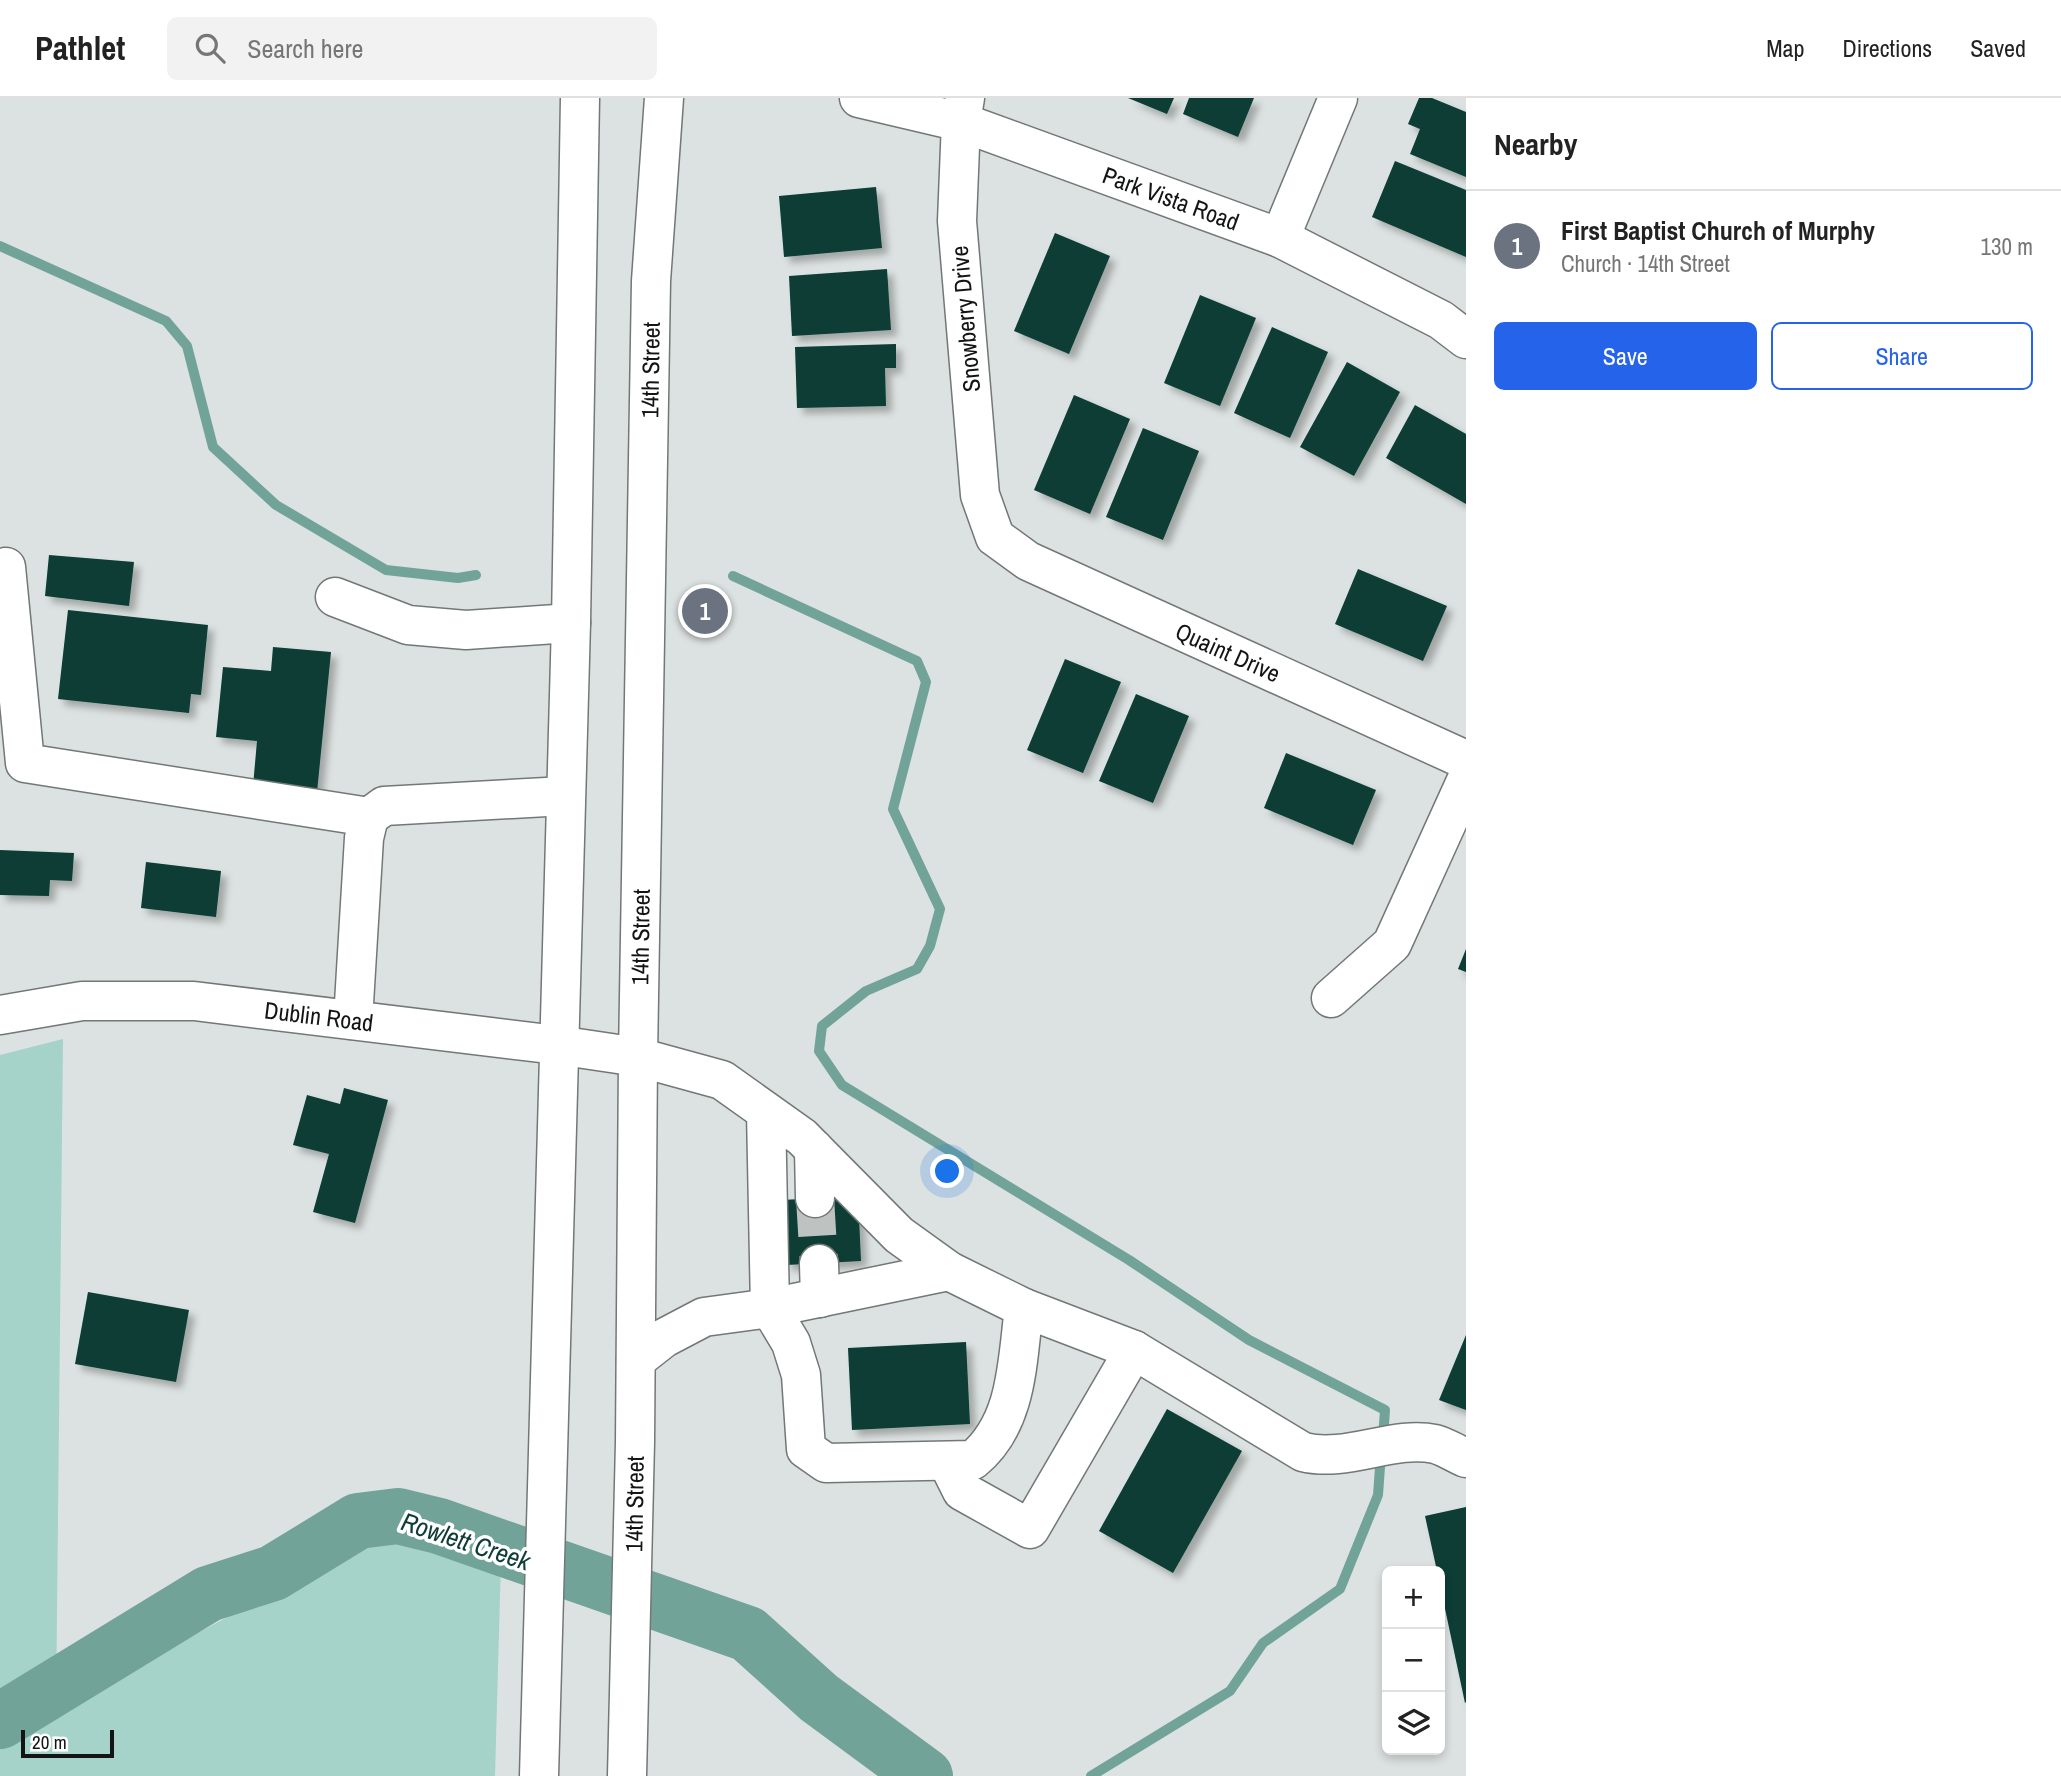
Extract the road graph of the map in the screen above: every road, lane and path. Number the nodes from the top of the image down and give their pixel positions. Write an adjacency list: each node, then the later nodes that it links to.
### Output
1 (580, 98): 11 (main road)
2 (664, 98): 20 (main road, 14th Street)
3 (859, 98): 5 (main road, Park Vista Road)
4 (1338, 98): 6 (main road)
5 (963, 110): 6 (main road, Park Vista Road); 8 (main road, Snowberry Drive)
6 (1280, 238): 7 (main road, Park Vista Road)
7 (1466, 339)
8 (995, 537): 12 (main road, Quaint Drive)
9 (6, 567): 15 (main road)
10 (335, 597): 11 (main road)
11 (571, 622): 14 (main road)
12 (1466, 760)
13 (1466, 781): 16 (main road)
14 (565, 796): 15 (main road); 19 (main road)
15 (369, 817): 18 (main road)
16 (1331, 998)
17 (0, 1015): 18 (main road, Dublin Road)
18 (353, 1020): 19 (main road, Dublin Road)
19 (556, 1045): 20 (main road, Dublin Road); 31 (main road)
20 (638, 1057): 21 (main road, Dublin Road); 28 (main road, 14th Street)
21 (766, 1112): 22 (main road, Dublin Road); 25 (main road)
22 (814, 1149): 23 (main road); 24 (main road, Dublin Road)
23 (815, 1198)
24 (949, 1271): 25 (main road); 26 (main road, Dublin Road)
25 (770, 1308): 28 (main road); 30 (main road)
26 (1024, 1308): 27 (main road, Dublin Road); 30 (main road)
27 (1134, 1350): 29 (main road, Dublin Road); 30 (main road)
28 (636, 1360): 32 (main road, 14th Street)
29 (1466, 1458)
30 (947, 1461)
31 (538, 1776)
32 (627, 1776)

